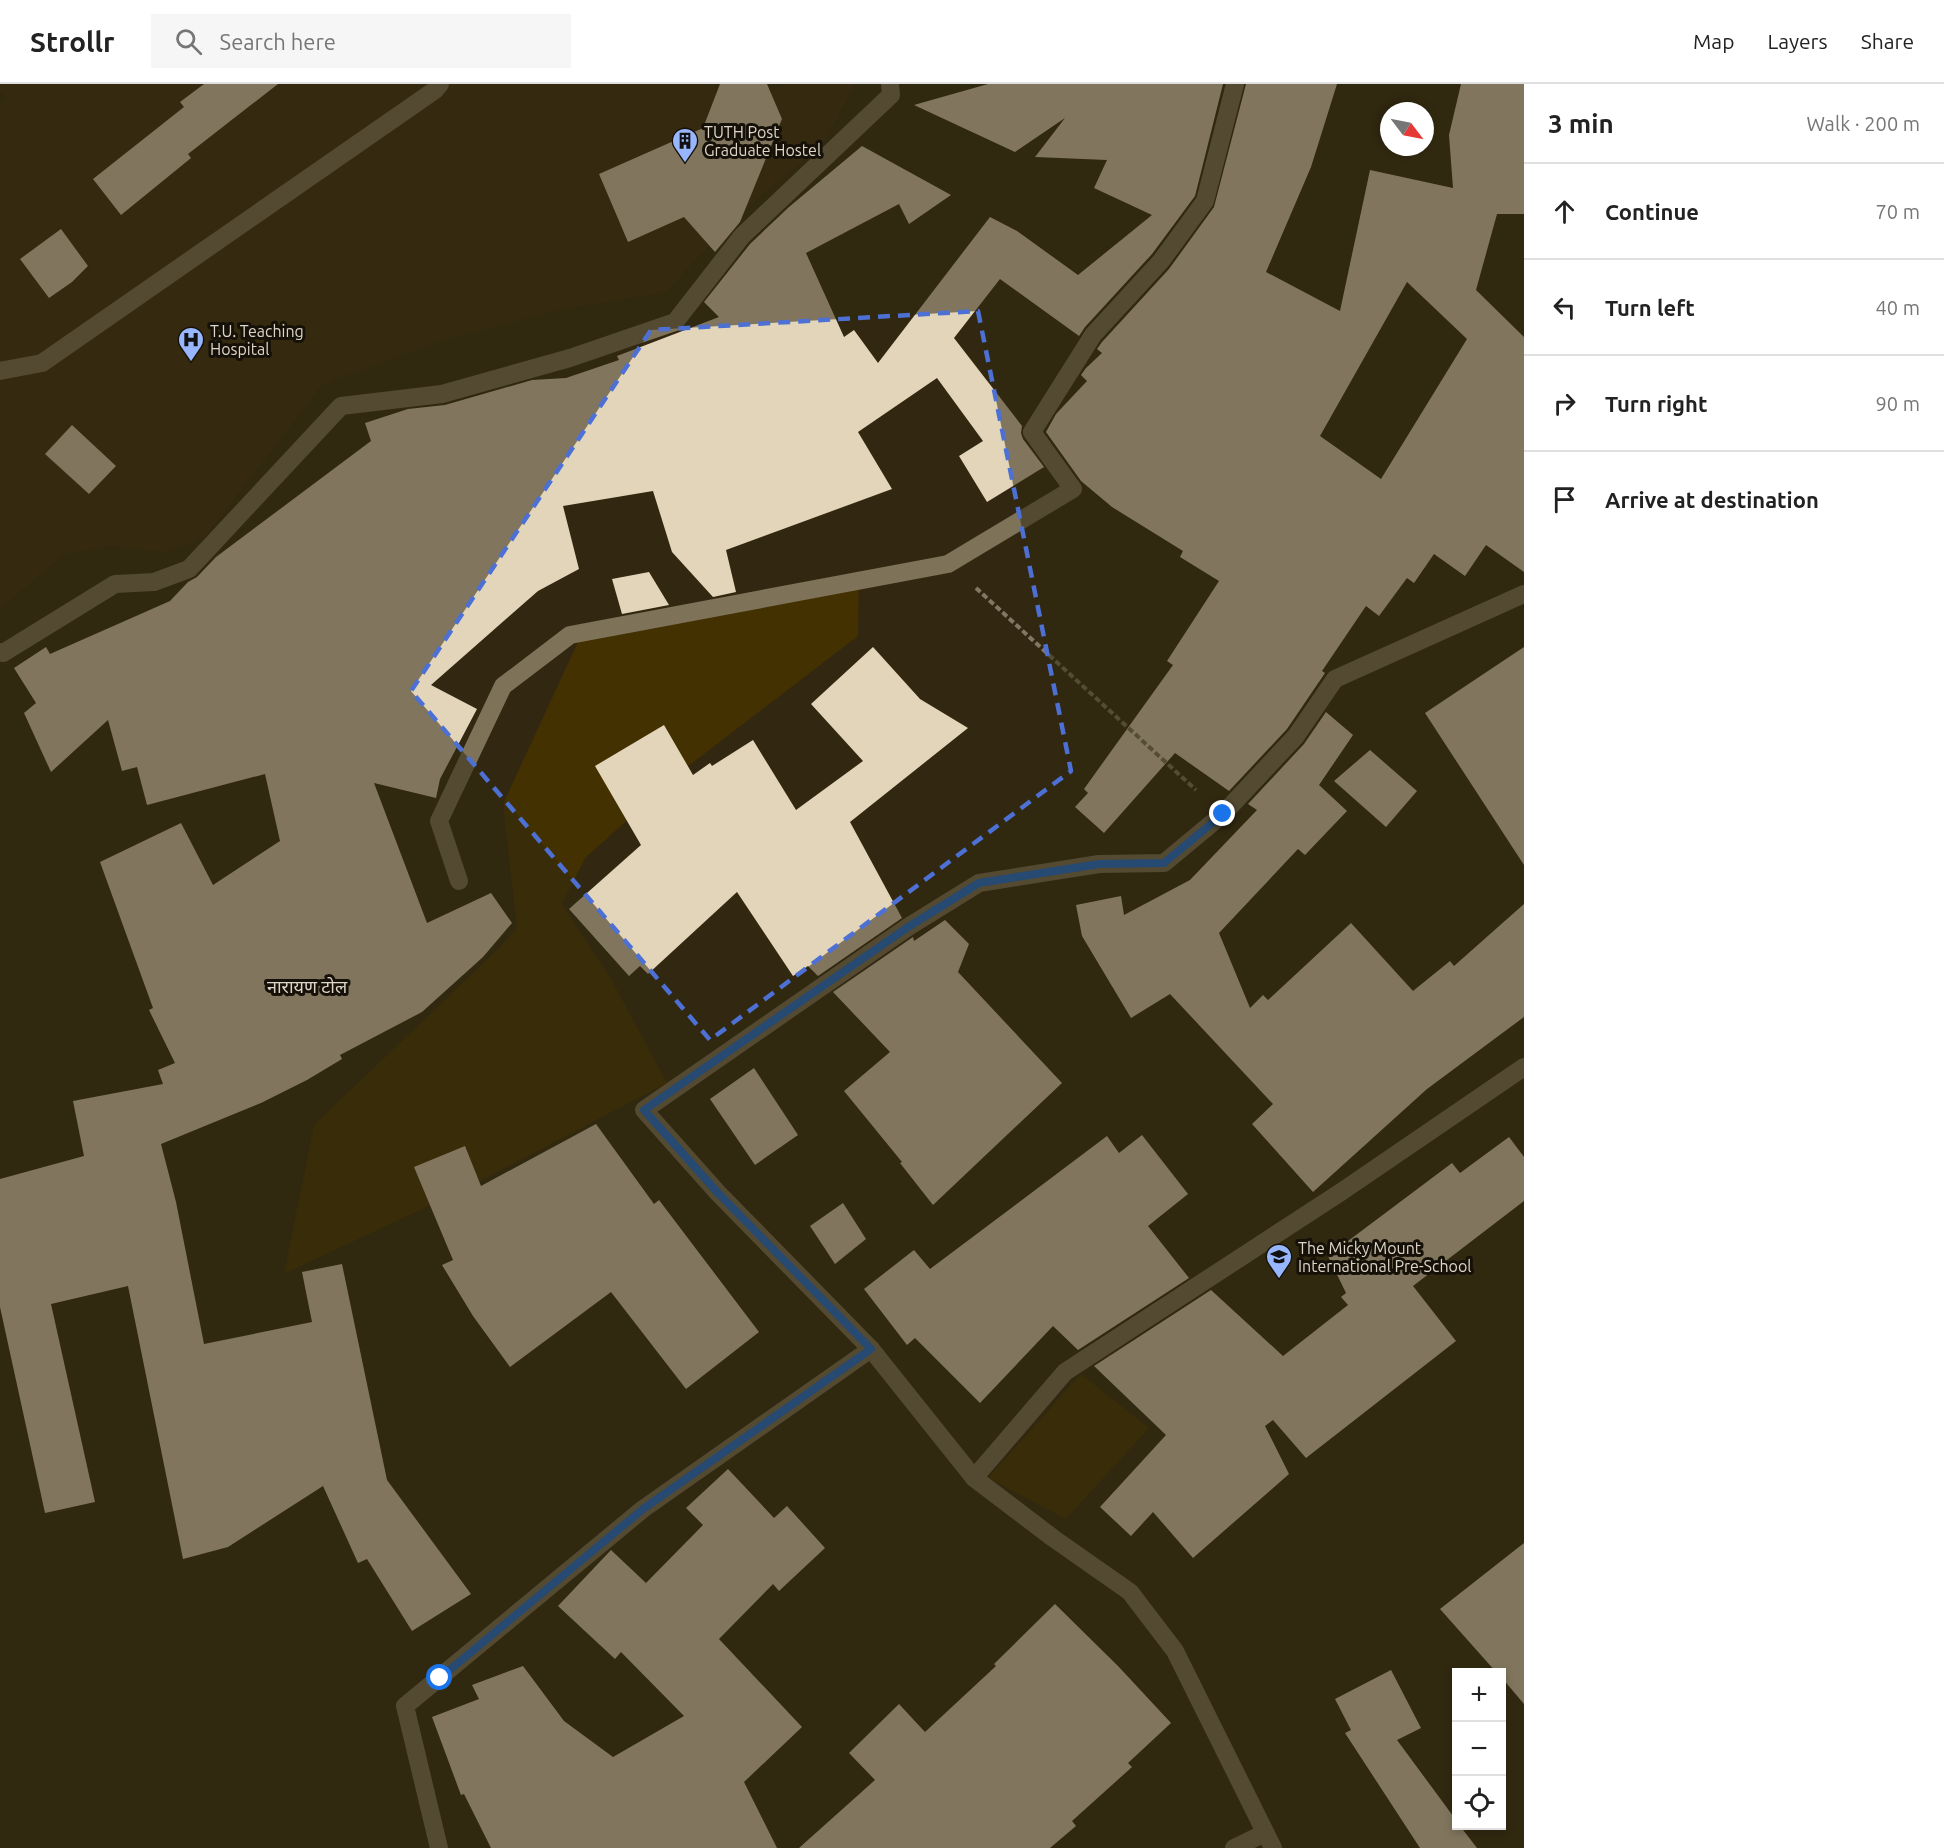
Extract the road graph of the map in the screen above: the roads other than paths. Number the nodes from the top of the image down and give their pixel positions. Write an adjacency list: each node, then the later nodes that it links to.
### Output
1 (440, 84): 4 (street)
2 (890, 84): 6 (street)
3 (1234, 84): 7 (street)
4 (0, 371)
5 (1524, 594): 9 (street)
6 (0, 652)
7 (459, 880)
8 (1524, 1067): 10 (street)
9 (871, 1349): 10 (street); 12 (street)
10 (974, 1478): 11 (street)
11 (1269, 1840): 13 (street)
12 (439, 1848)
13 (1234, 1848)

